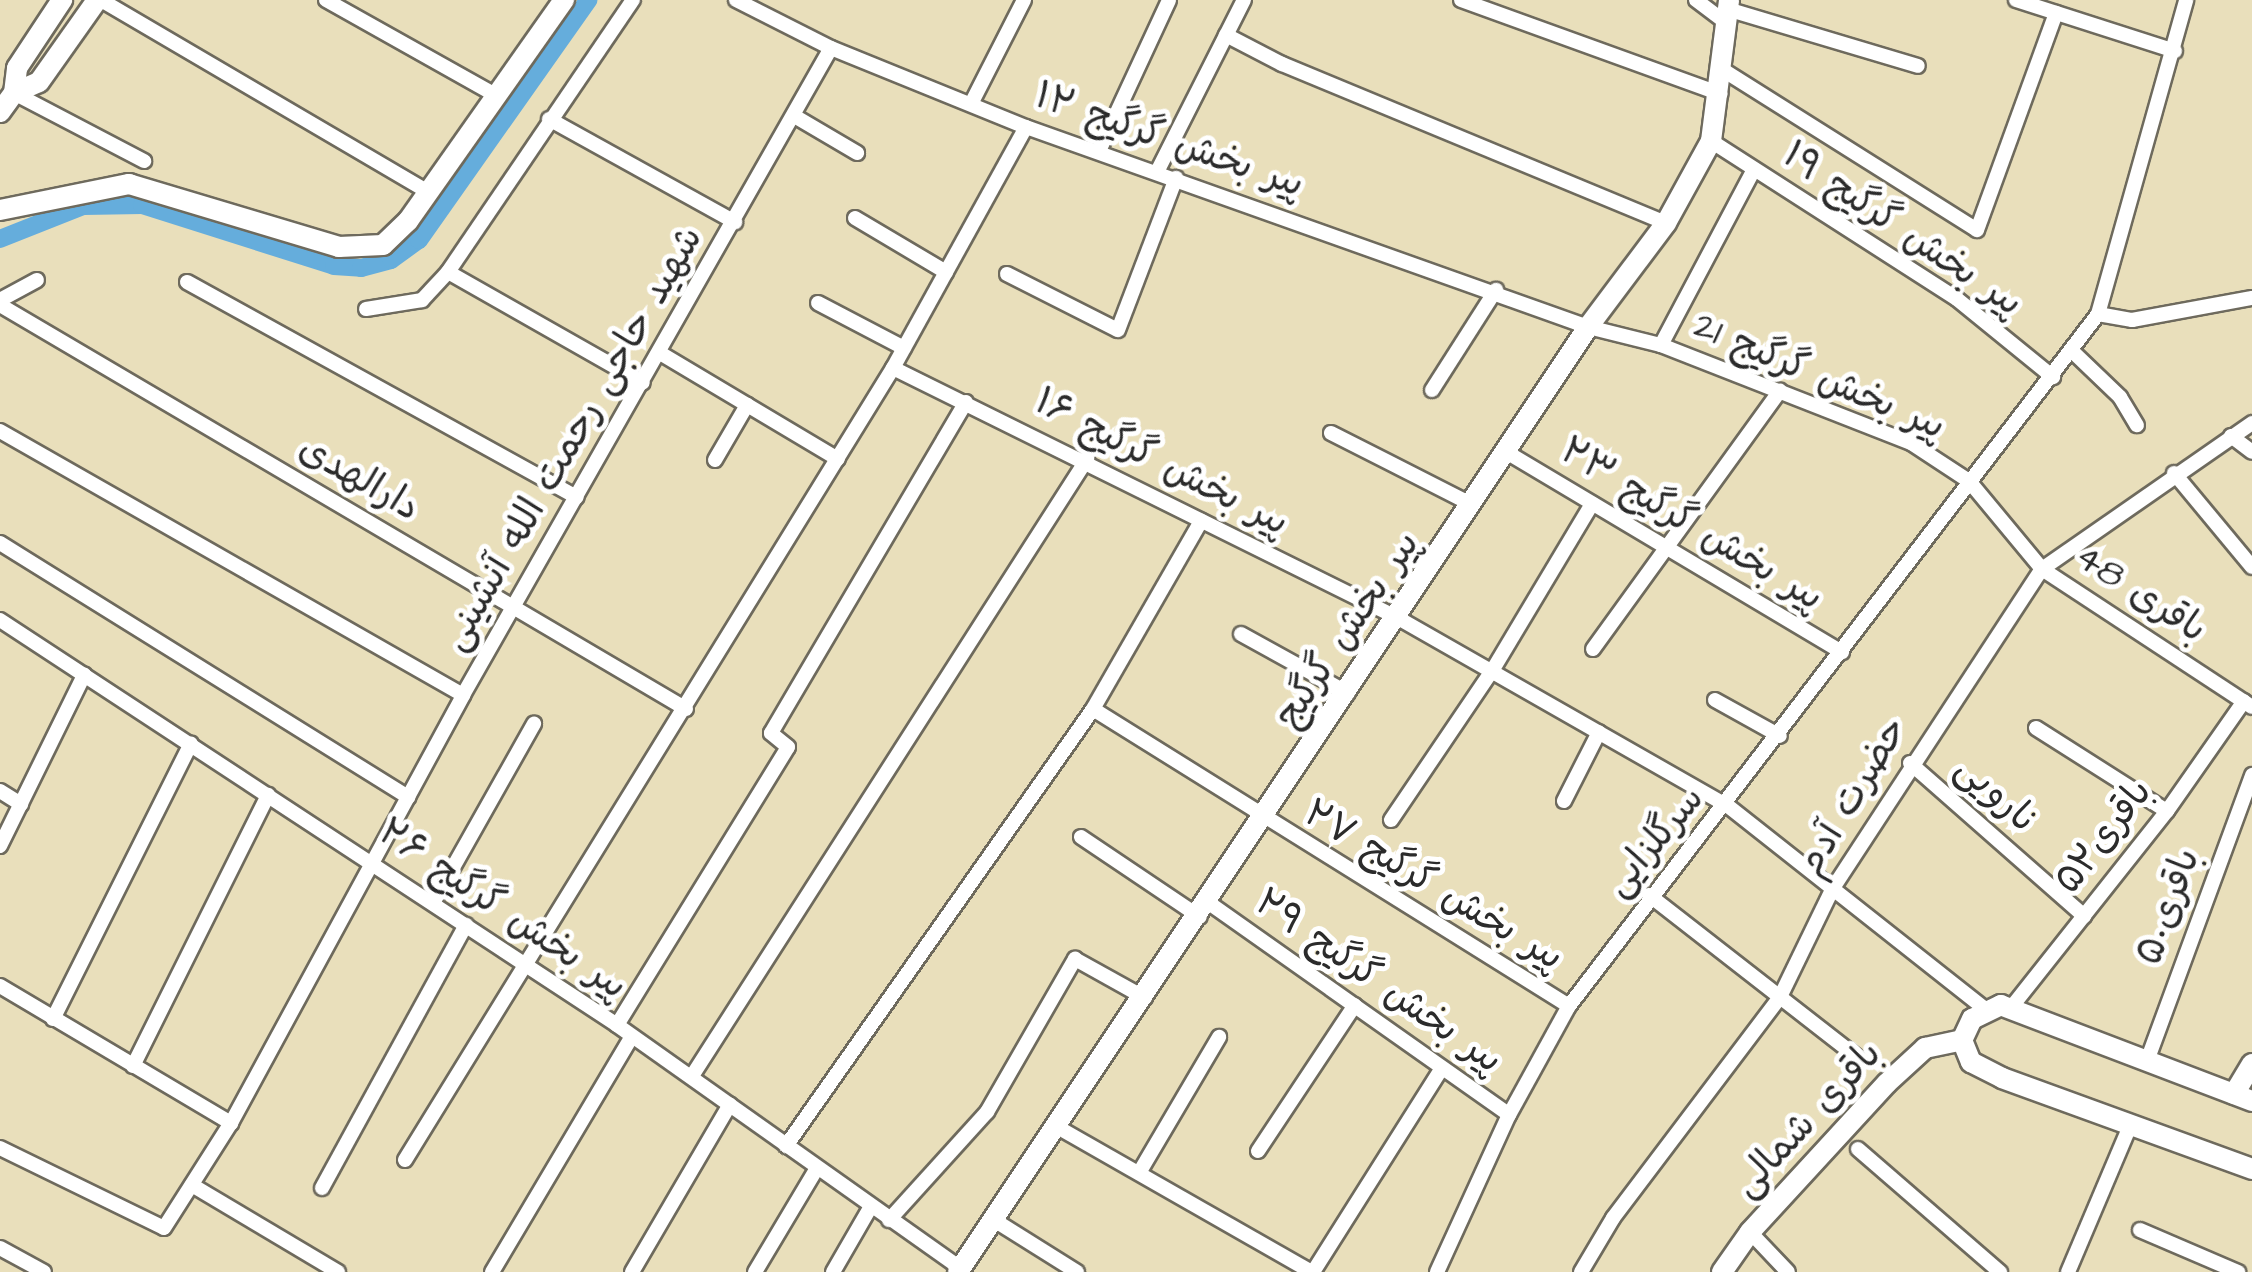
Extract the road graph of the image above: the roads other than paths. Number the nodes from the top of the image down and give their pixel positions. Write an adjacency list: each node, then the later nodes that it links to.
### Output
1 (62, 0): 21 (street)
2 (99, 0): 21 (street); 36 (street)
3 (326, 0): 23 (street)
4 (564, 0): 23 (street)
5 (633, 0): 27 (street)
6 (736, 0): 17 (street, پیر بخش گرگیج ۱۲)
7 (1024, 0): 24 (street)
8 (1168, 0): 30 (street)
9 (1244, 0): 16 (street)
10 (1461, 0): 22 (street)
11 (1696, 0): 14 (street)
12 (2016, 0): 15 (street)
13 (2186, 0): 18 (street)
14 (1728, 11): 19 (street); 20 (street, پیر بخش گرگیج)
15 (2056, 13): 18 (street); 20 (street)
16 (1226, 35): 34 (street); 40 (street)
17 (831, 48): 24 (street, پیر بخش گرگیج ۱۲); 26 (street, شهید حاجی رحمت الله آنشینی)
18 (2175, 51): 51 (street)
19 (1918, 66)
20 (1723, 70): 22 (street, پیر بخش گرگیج)
21 (14, 92): 25 (street); 32 (street)
22 (1721, 94): 29 (street, پیر بخش گرگیج)
23 (498, 96): 36 (street)
24 (971, 104): 28 (street, پیر بخش گرگیج ۱۲)
25 (0, 112)
26 (796, 117): 31 (street); 39 (street, شهید حاجی رحمت الله آنشینی)
27 (549, 119): 39 (street); 41 (street)
28 (1026, 126): 30 (street, پیر بخش گرگیج ۱۲); 42 (street)
29 (1711, 141): 33 (street, پیر بخش گرگیج ۱۹); 40 (street, پیر بخش گرگیج)
30 (1098, 152): 34 (street, پیر بخش گرگیج ۱۲)
31 (857, 154)
32 (144, 161)
33 (1754, 169): 53 (street); 58 (street, پیر بخش گرگیج ۱۹)
34 (1156, 172): 35 (street, پیر بخش گرگیج ۱۲)
35 (1176, 178): 43 (street); 46 (street, پیر بخش گرگیج ۱۲)
36 (428, 192): 37 (street)
37 (0, 210)
38 (855, 218): 42 (street)
39 (736, 222): 56 (street, شهید حاجی رحمت الله آنشینی)
40 (1666, 223): 52 (street, پیر بخش گرگیج)
41 (448, 272): 50 (street); 59 (street)
42 (946, 272): 54 (street)
43 (1006, 274)
44 (36, 280): 48 (street)
45 (187, 282): 76 (street)
46 (1496, 290): 52 (street, پیر بخش گرگیج ۱۲); 60 (street)
47 (2252, 298): 51 (street)
48 (0, 302): 84 (street, دارالهدی)
49 (818, 303): 54 (street)
50 (366, 309)
51 (2098, 314): 55 (street, سرگلزایی)
52 (1588, 327): 53 (street, پیر بخش گرگیج 21); 70 (street, پیر بخش گرگیج)
53 (1661, 345): 61 (street, پیر بخش گرگیج 21)
54 (904, 348): 57 (street)
55 (2071, 350): 58 (street, سرگلزایی); 65 (street)
56 (660, 353): 59 (street, شهید حاجی رحمت الله آنشینی); 63 (street)
57 (893, 368): 62 (street, پیر بخش گرگیج ۱۶); 71 (street)
58 (2053, 377): 75 (street, سرگلزایی)
59 (643, 383): 76 (street, شهید حاجی رحمت الله آنشینی)
60 (1432, 390)
61 (1780, 391): 75 (street, پیر بخش گرگیج 21); 81 (street)
62 (966, 402): 73 (street, پیر بخش گرگیج ۱۶); 132 (street)
63 (747, 405): 71 (street); 72 (street)
64 (2252, 423): 68 (street, حضرت آدم)
65 (2137, 425)
66 (0, 431): 93 (street)
67 (1332, 433): 78 (street)
68 (2231, 436): 69 (street); 74 (street, حضرت آدم)
69 (2252, 452)
70 (1508, 453): 77 (street, پیر بخش گرگیج ۲۳); 78 (street, پیر بخش گرگیج)
71 (838, 459): 96 (street)
72 (715, 460)
73 (1088, 460): 79 (street, پیر بخش گرگیج ۱۶); 141 (street)
74 (2174, 473): 82 (street); 83 (street, حضرت آدم)
75 (1969, 481): 83 (street, پیر بخش گرگیج 21); 89 (street, سرگلزایی)
76 (578, 496): 84 (street, شهید حاجی رحمت الله آنشینی)
77 (1592, 504): 81 (street, پیر بخش گرگیج ۲۳); 90 (street)
78 (1473, 505): 85 (street, پیر بخش گرگیج)
79 (1201, 521): 85 (street, پیر بخش گرگیج ۱۶); 97 (street)
80 (0, 543): 107 (street)
81 (1666, 548): 88 (street); 89 (street, پیر بخش گرگیج ۲۳)
82 (2252, 567)
83 (2042, 569): 95 (street, باقری 48); 103 (street, حضرت آدم)
84 (514, 607): 93 (street, شهید حاجی رحمت الله آنشینی); 96 (street, دارالهدی)
85 (1398, 618): 90 (street, پیر بخش گرگیج ۱۶); 92 (street, پیر بخش گرگیج)
86 (0, 620): 91 (street, پیر بخش گرگیج ۲۶)
87 (1241, 634): 92 (street)
88 (1593, 649)
89 (1842, 652): 101 (street, سرگلزایی)
90 (1492, 671): 100 (street, پیر بخش گرگیج ۱۶); 112 (street)
91 (84, 676): 102 (street, پیر بخش گرگیج ۲۶); 109 (street)
92 (1348, 693): 113 (street, پیر بخش گرگیج)
93 (463, 696): 107 (street, شهید حاجی رحمت الله آنشینی)
94 (1715, 700): 101 (street)
95 (2248, 704): 111 (street, باقری۵۲)
96 (686, 709): 123 (street)
97 (1093, 709): 113 (street, پیر بخش گرگیج ۲۷); 148 (street)
98 (534, 724): 119 (street)
99 (2036, 728): 111 (street)
100 (1599, 732): 108 (street); 110 (street, پیر بخش گرگیج ۱۶)
101 (1780, 736): 110 (street, سرگلزایی)
102 (190, 744): 106 (street, پیر بخش گرگیج ۲۶); 131 (street)
103 (1910, 762): 117 (street, حضرت آدم); 121 (street, نارویی)
104 (2252, 776): 137 (street, باقری۵۰)
105 (0, 791): 109 (street)
106 (268, 795): 116 (street, پیر بخش گرگیج ۲۶); 139 (street)
107 (408, 796): 116 (street, شهید حاجی رحمت الله آنشینی)
108 (1564, 801)
109 (20, 804): 115 (street)
110 (1728, 806): 117 (street, پیر بخش گرگیج ۱۶); 118 (street, سرگلزایی)
111 (2168, 811): 121 (street, باقری۵۲)
112 (1391, 820)
113 (1263, 821): 120 (street, پیر بخش گرگیج); 128 (street, پیر بخش گرگیج ۲۷)
114 (1080, 836): 120 (street, پیر بخش گرگیج ۲۹)
115 (0, 846)
116 (373, 863): 119 (street, پیر بخش گرگیج ۲۶); 145 (street, شهید حاجی رحمت الله آنشینی)
117 (1833, 888): 125 (street, حضرت آدم); 130 (street, پیر بخش گرگیج ۱۶)
118 (1650, 895): 125 (street); 128 (street, سرگلزایی)
119 (432, 903): 122 (street, پیر بخش گرگیج ۲۶)
120 (1204, 910): 126 (street, پیر بخش گرگیج); 127 (street, پیر بخش گرگیج ۲۹)
121 (2084, 916): 129 (street, باقری۵۲)
122 (466, 925): 123 (street, پیر بخش گرگیج ۲۶); 157 (street)
123 (526, 965): 132 (street, پیر بخش گرگیج ۲۶); 152 (street)
124 (0, 986): 131 (street)
125 (1780, 997): 136 (street); 174 (street, حضرت آدم)
126 (1146, 998): 146 (street, پیر بخش گرگیج); 159 (street)
127 (1356, 1005): 140 (street, پیر بخش گرگیج ۲۹); 151 (street)
128 (1569, 1006): 144 (street, سرگلزایی)
129 (2010, 1008): 130 (street); 137 (street)
130 (1985, 1009): 135 (street)
131 (53, 1020): 139 (street)
132 (617, 1025): 133 (street, پیر بخش گرگیج ۲۶)
133 (632, 1036): 141 (street, پیر بخش گرگیج ۲۶); 167 (street)
134 (1219, 1037): 155 (street)
135 (1962, 1040): 147 (street); 162 (street, باقری شمالی)
136 (1856, 1056)
137 (2147, 1061): 142 (street)
138 (2252, 1064): 142 (street)
139 (133, 1066): 145 (street)
140 (1442, 1068): 144 (street, پیر بخش گرگیج ۲۹); 172 (street)
141 (692, 1076): 143 (street, پیر بخش گرگیج ۲۶)
142 (2243, 1098)
143 (730, 1104): 148 (street, پیر بخش گرگیج ۲۶); 168 (street)
144 (1508, 1115): 173 (street, سرگلزایی)
145 (231, 1123): 156 (street, شهید حاجی رحمت الله آنشینی)
146 (1059, 1128): 155 (street); 160 (street, پیر بخش گرگیج)
147 (2129, 1128): 154 (street); 178 (street)
148 (786, 1146): 153 (street, پیر بخش گرگیج ۲۶)
149 (0, 1148): 156 (street, شهید حاجی رحمت الله آنشینی)
150 (1858, 1148): 177 (street)
151 (1258, 1151)
152 (405, 1160)
153 (816, 1168): 158 (street, پیر بخش گرگیج ۲۶); 169 (street)
154 (2252, 1169)
155 (1139, 1174): 172 (street)
156 (192, 1185): 166 (street)
157 (322, 1188)
158 (870, 1208): 159 (street, پیر بخش گرگیج ۲۶); 170 (street)
159 (889, 1220): 164 (street, پیر بخش گرگیج ۲۶)
160 (994, 1220): 164 (street, پیر بخش گرگیج); 171 (street)
161 (2140, 1230): 179 (street)
162 (1750, 1232): 175 (street, باقری شمالی); 176 (street)
163 (0, 1248): 165 (street)
164 (959, 1270)
165 (44, 1272)
166 (338, 1272)
167 (492, 1272)
168 (632, 1272)
169 (756, 1272)
170 (833, 1272)
171 (1077, 1272)
172 (1312, 1272)
173 (1437, 1272)
174 (1581, 1272)
175 (1722, 1272)
176 (1788, 1272)
177 (2000, 1272)
178 (2068, 1272)
179 (2238, 1272)

